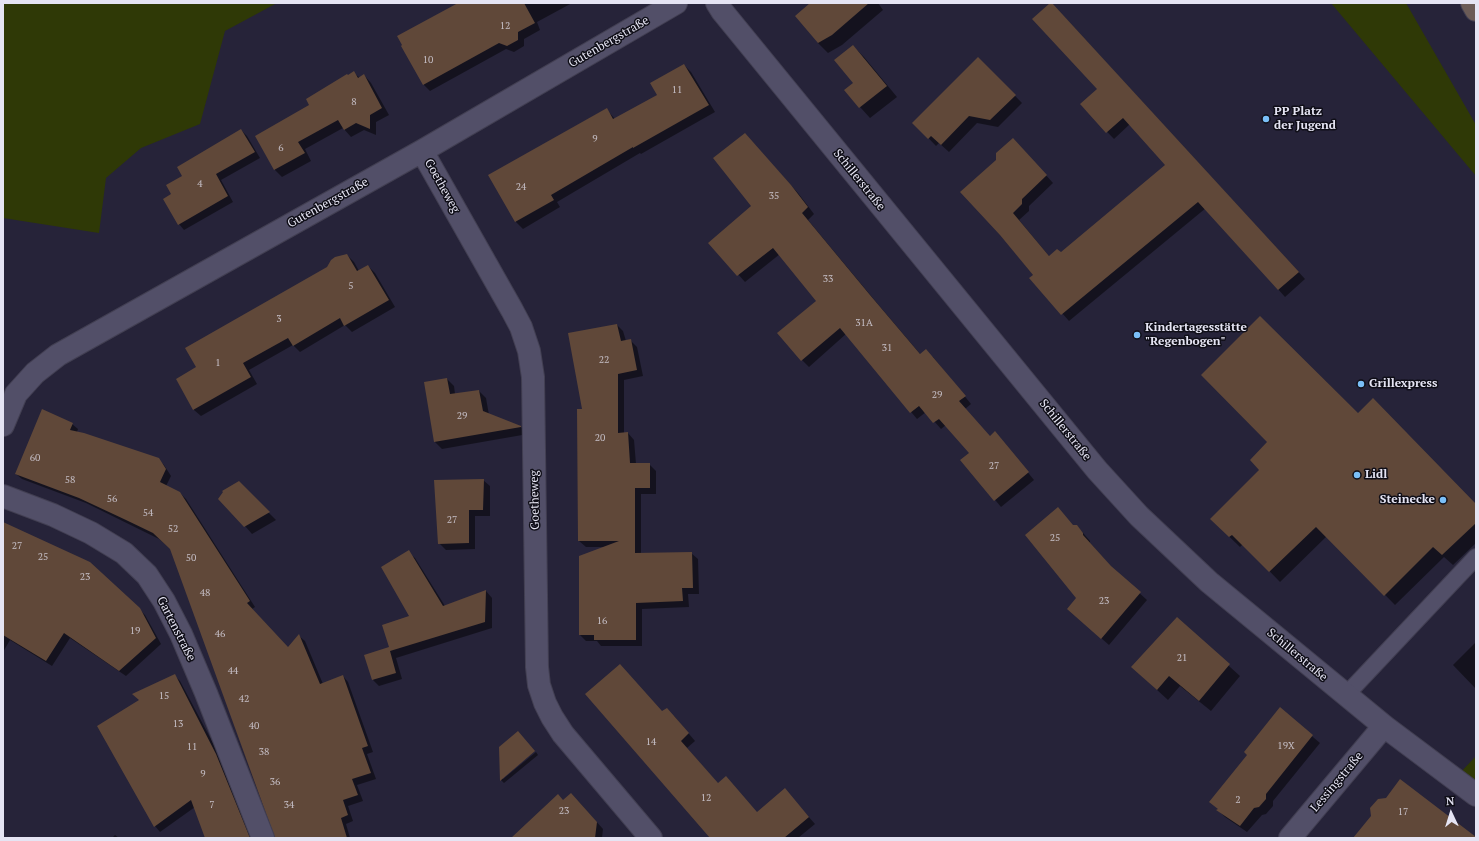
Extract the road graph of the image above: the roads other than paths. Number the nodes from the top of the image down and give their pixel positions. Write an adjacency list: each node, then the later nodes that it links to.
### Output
1 (676, 3): 5 (street, Gutenbergstraße)
2 (717, 3): 9 (street, Schillerstraße)
3 (1472, 3): 4 (main road)
4 (1476, 10)
5 (422, 150): 6 (street, Gutenbergstraße); 13 (street, Goetheweg)
6 (3, 425)
7 (3, 496): 12 (street, Gartenstraße)
8 (1476, 557): 9 (lane)
9 (1346, 695): 10 (street, Schillerstraße)
10 (1384, 726): 11 (street, Schillerstraße); 14 (street, Lessingstraße)
11 (1476, 795)
12 (263, 838)
13 (651, 838)
14 (1290, 838)

